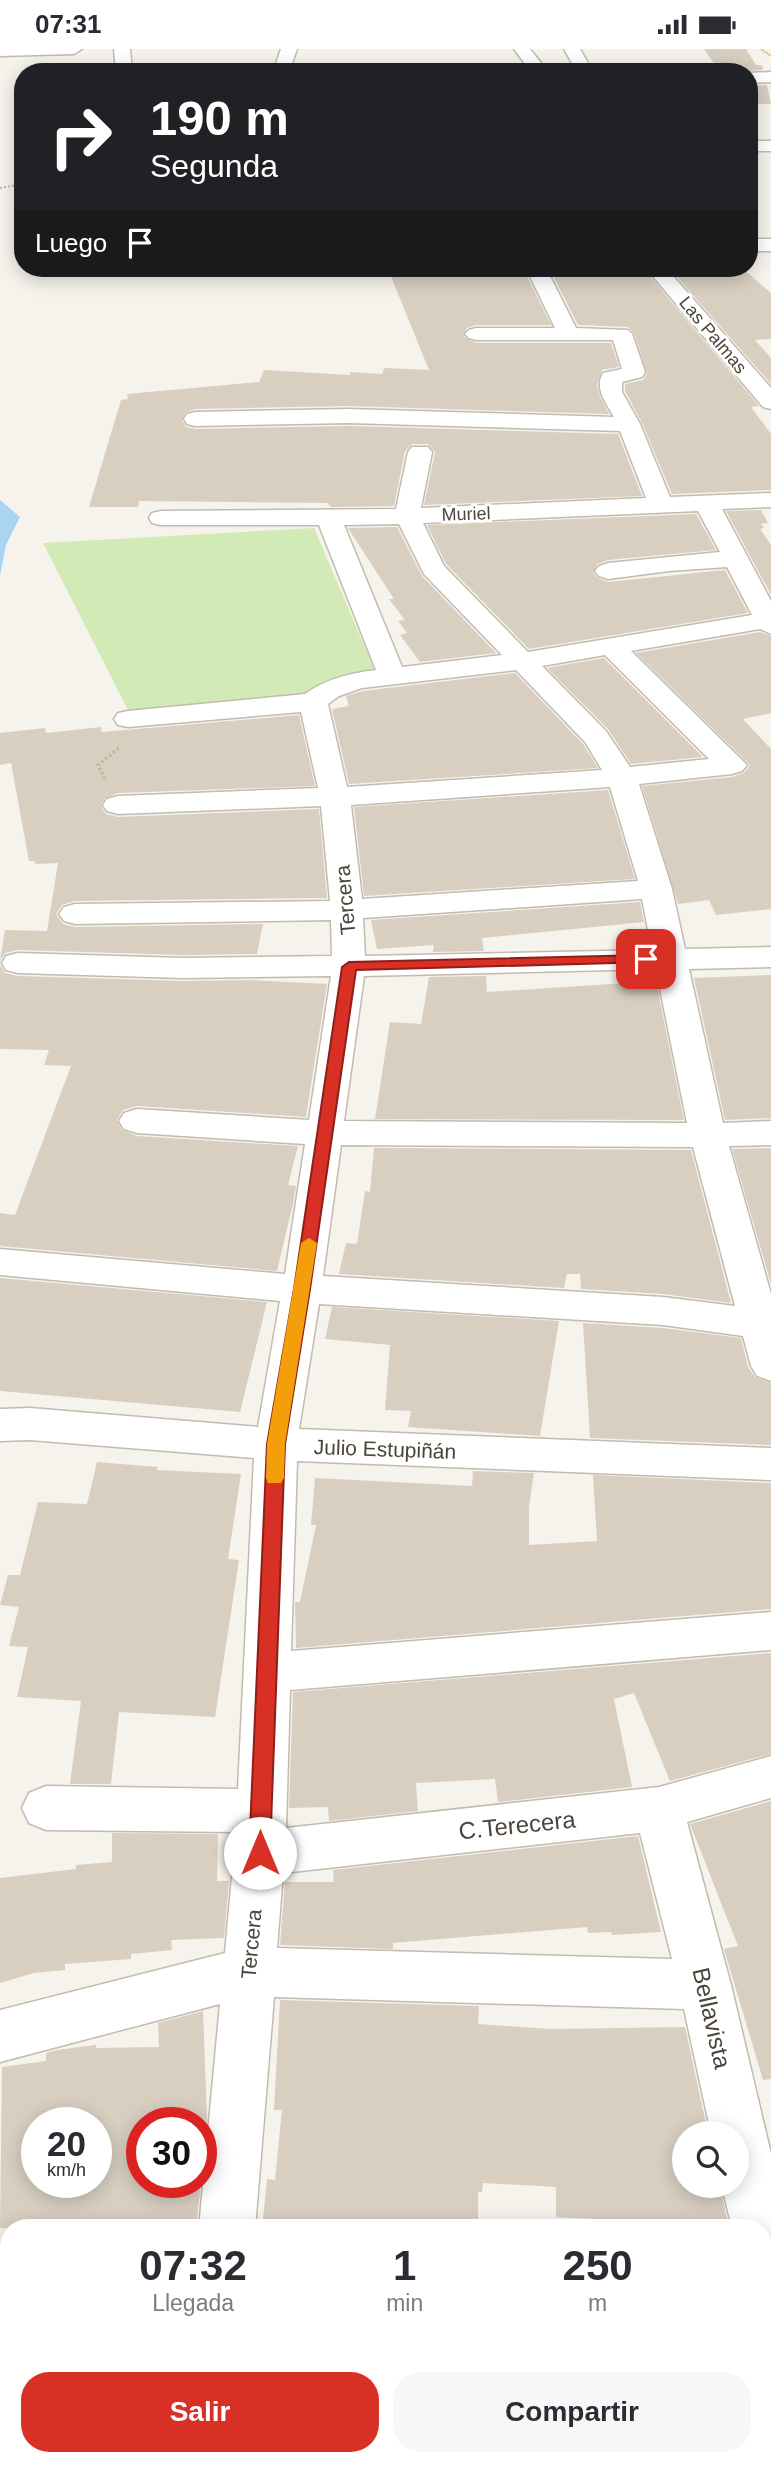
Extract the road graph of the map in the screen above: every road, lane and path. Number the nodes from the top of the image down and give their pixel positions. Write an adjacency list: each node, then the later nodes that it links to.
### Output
1 (74, 49): 3 (street)
2 (522, 49): 5 (street)
3 (38, 50): 4 (street)
4 (0, 51)
5 (533, 63)
6 (541, 277): 8 (street)
7 (664, 277): 11 (street, Las Palmas)
8 (568, 332): 9 (street); 14 (street)
9 (476, 334)
10 (771, 368): 11 (street)
11 (744, 372): 12 (street, Las Palmas)
12 (771, 403)
13 (195, 419): 14 (street)
14 (629, 424): 18 (street)
15 (420, 452): 19 (street)
16 (771, 500): 17 (street, Muriel)
17 (707, 504): 18 (street, Muriel); 22 (street)
18 (661, 506): 19 (street, Muriel)
19 (407, 516): 21 (street, Muriel); 26 (street)
20 (161, 518): 21 (street, Muriel)
21 (329, 518): 27 (street)
22 (736, 559): 23 (street); 24 (street)
23 (608, 571)
24 (769, 623): 25 (street)
25 (611, 646): 26 (street); 30 (street)
26 (522, 661): 27 (street); 30 (street)
27 (393, 677): 28 (street)
28 (313, 702): 29 (street); 31 (street, Tercera)
29 (128, 719): 32 (path)
30 (623, 779): 31 (street); 33 (street)
31 (335, 797): 32 (street); 34 (street, Tercera)
32 (118, 805)
33 (656, 889): 34 (street); 37 (street)
34 (346, 910): 35 (street); 39 (street, Tercera)
35 (75, 914)
36 (771, 957): 37 (street)
37 (673, 958): 39 (street); 43 (street)
38 (18, 963): 39 (street)
39 (349, 967): 41 (street, Tercera)
40 (137, 1121): 41 (street)
41 (324, 1133): 43 (street); 45 (street, Tercera)
42 (771, 1133): 43 (street)
43 (708, 1135): 46 (street)
44 (0, 1262): 45 (street)
45 (302, 1289): 46 (street); 49 (street, Tercera)
46 (760, 1324): 47 (street)
47 (771, 1366)
48 (0, 1425): 49 (street, Julio Estupiñán)
49 (276, 1444): 50 (street, Julio Estupiñán); 52 (street, Tercera)
50 (771, 1464)
51 (771, 1631): 52 (street)
52 (268, 1672): 56 (street, Tercera)
53 (771, 1777): 55 (street, C.Terecera)
54 (47, 1808): 56 (street, C.Terecera)
55 (659, 1809): 56 (street, C.Terecera); 58 (street, Bellavista)
56 (260, 1832): 57 (street, Tercera)
57 (248, 1972): 58 (street); 59 (street); 60 (street, Tercera)
58 (705, 1985): 61 (street, Bellavista)
59 (0, 2036)
60 (228, 2219)
61 (758, 2219)

